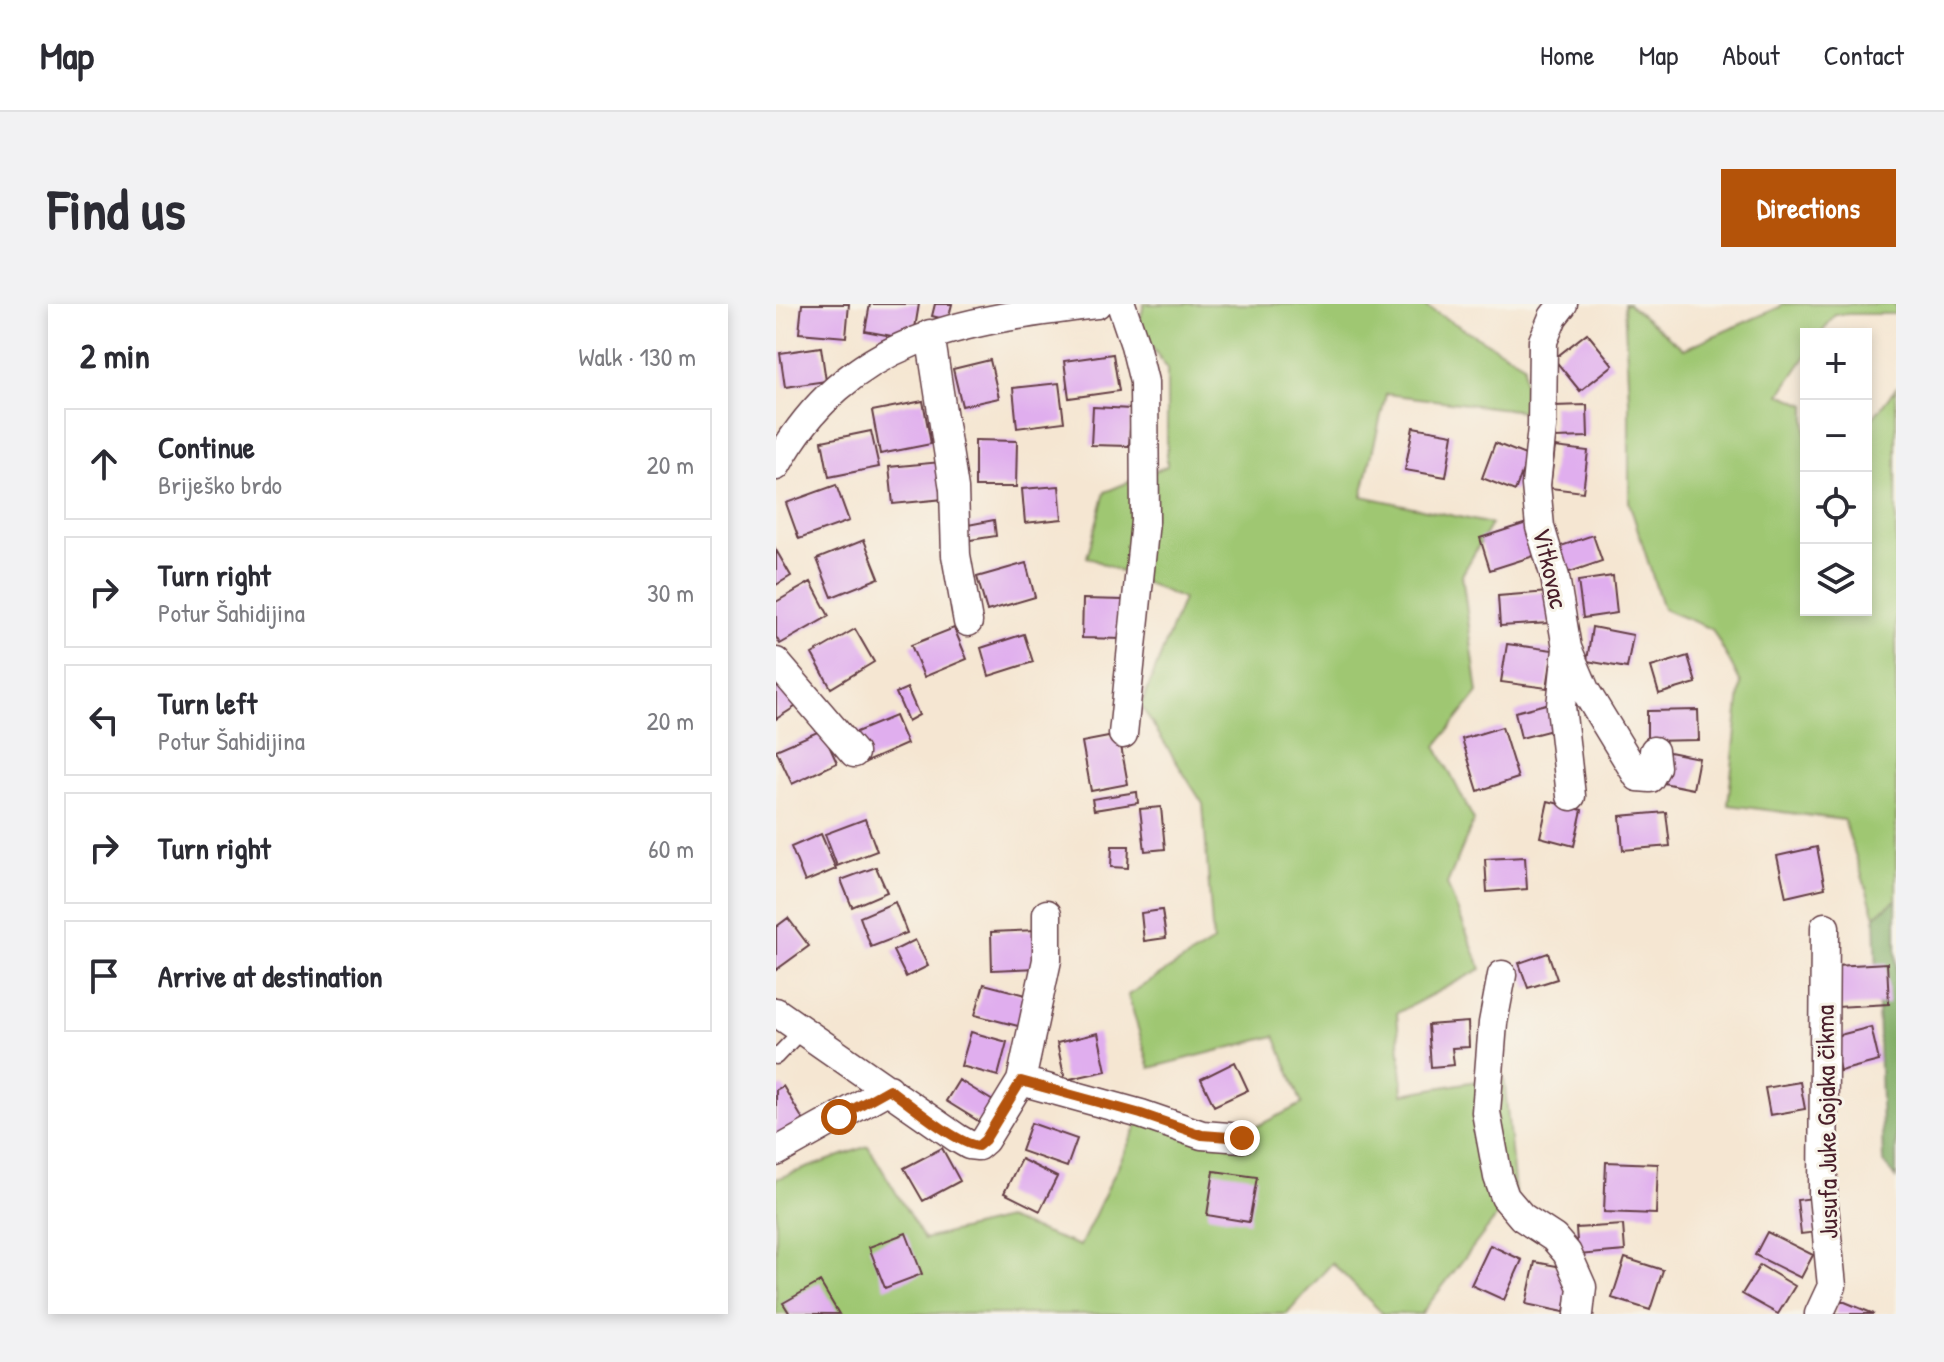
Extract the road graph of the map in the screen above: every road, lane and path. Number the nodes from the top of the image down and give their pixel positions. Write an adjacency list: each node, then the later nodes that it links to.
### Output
1 (1097, 304): 4 (street)
2 (1121, 304): 9 (street)
3 (1563, 304): 7 (street, Vitkovac)
4 (930, 334): 5 (street); 6 (street)
5 (780, 453)
6 (968, 622)
7 (1567, 648): 10 (street, Vitkovac); 12 (street)
8 (776, 662): 11 (street)
9 (1123, 734)
10 (1654, 751)
11 (854, 753)
12 (1571, 796)
13 (1047, 914): 19 (street)
14 (1825, 927): 24 (street, Jusufa Juke Gojaka čikma)
15 (1502, 975): 23 (street)
16 (776, 1012): 17 (street)
17 (801, 1031): 18 (lane); 20 (street)
18 (776, 1057)
19 (1021, 1081): 20 (street); 21 (street)
20 (889, 1089): 22 (street)
21 (1242, 1138)
22 (776, 1152)
23 (1579, 1314)
24 (1819, 1314)

